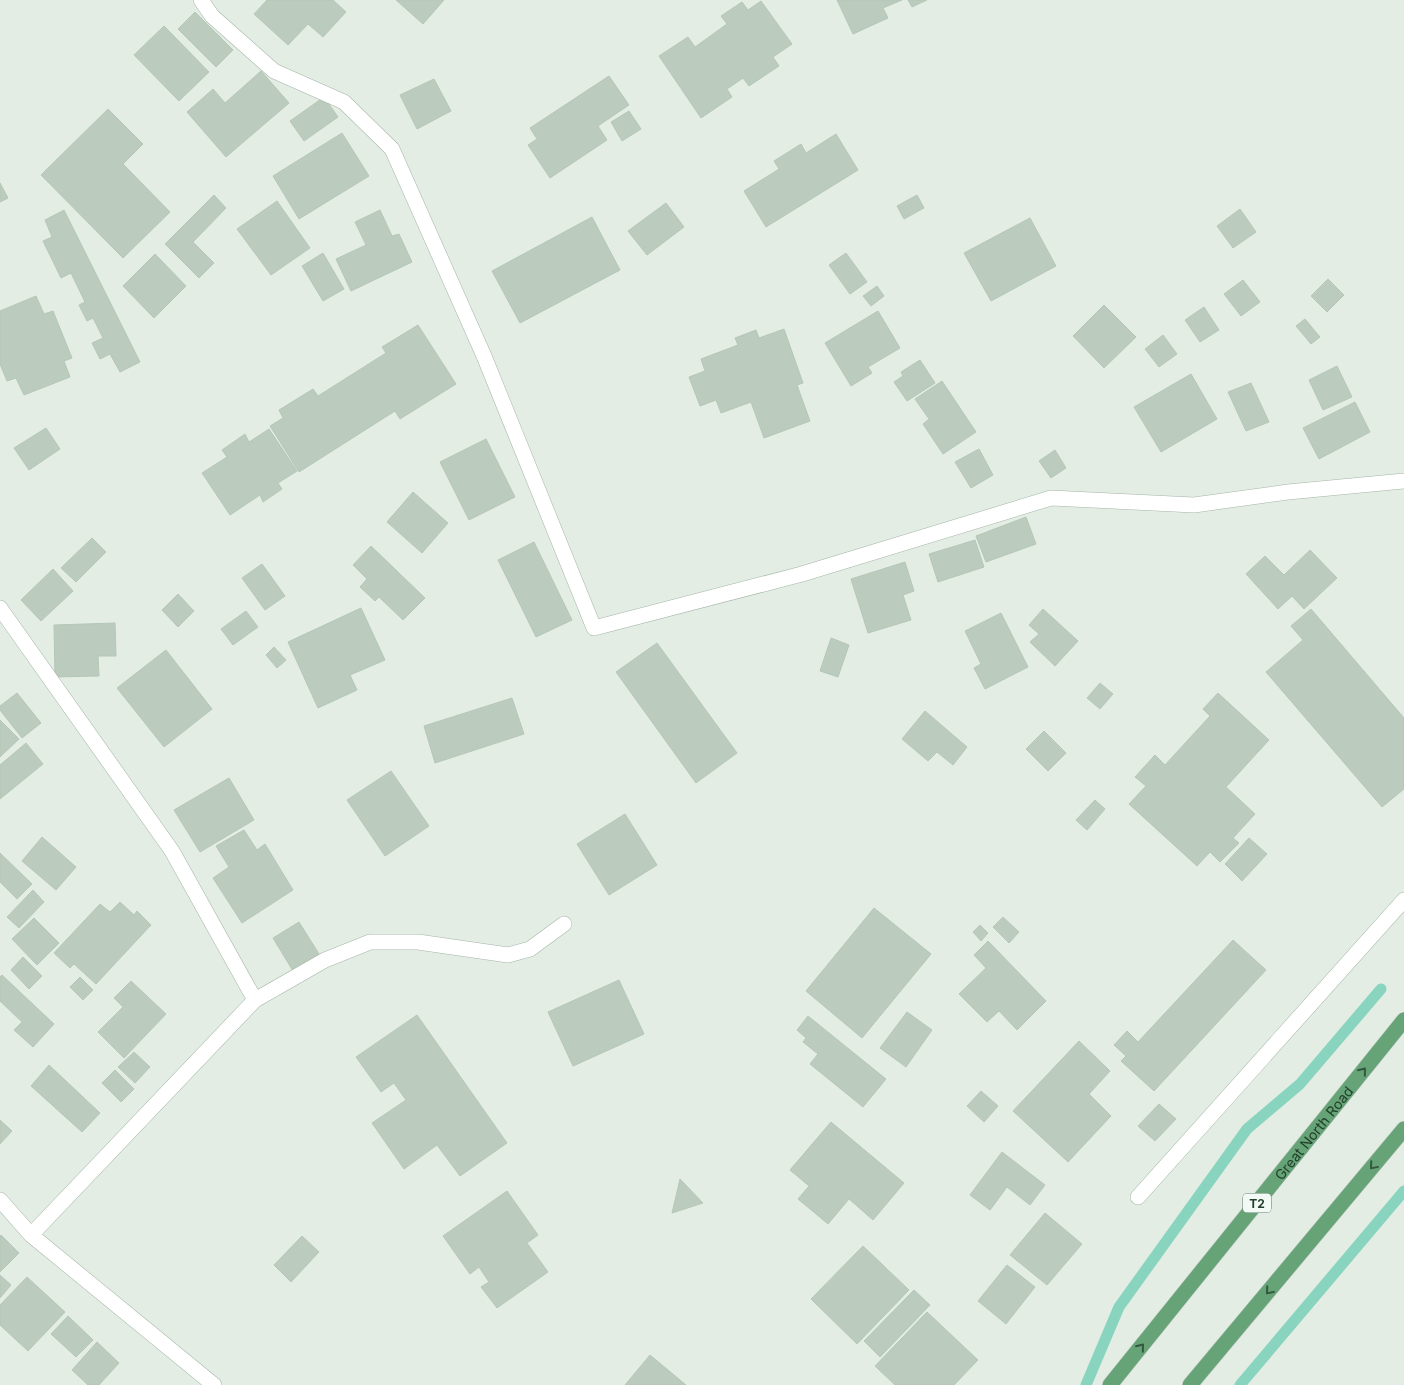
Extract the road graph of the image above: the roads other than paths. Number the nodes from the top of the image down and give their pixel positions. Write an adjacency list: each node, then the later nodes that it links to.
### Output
1 (201, 0): 2 (street)
2 (1404, 480)
3 (0, 608): 6 (street)
4 (1404, 900): 9 (street)
5 (564, 924): 6 (street)
6 (255, 1000): 11 (street)
7 (1404, 1020): 13 (main road, Great North Road / T2, one-way to 7)
8 (1404, 1128): 14 (main road, one-way to 14)
9 (1138, 1197)
10 (0, 1200): 11 (street)
11 (31, 1235): 12 (street)
12 (214, 1385)
13 (1110, 1385)
14 (1190, 1385)

